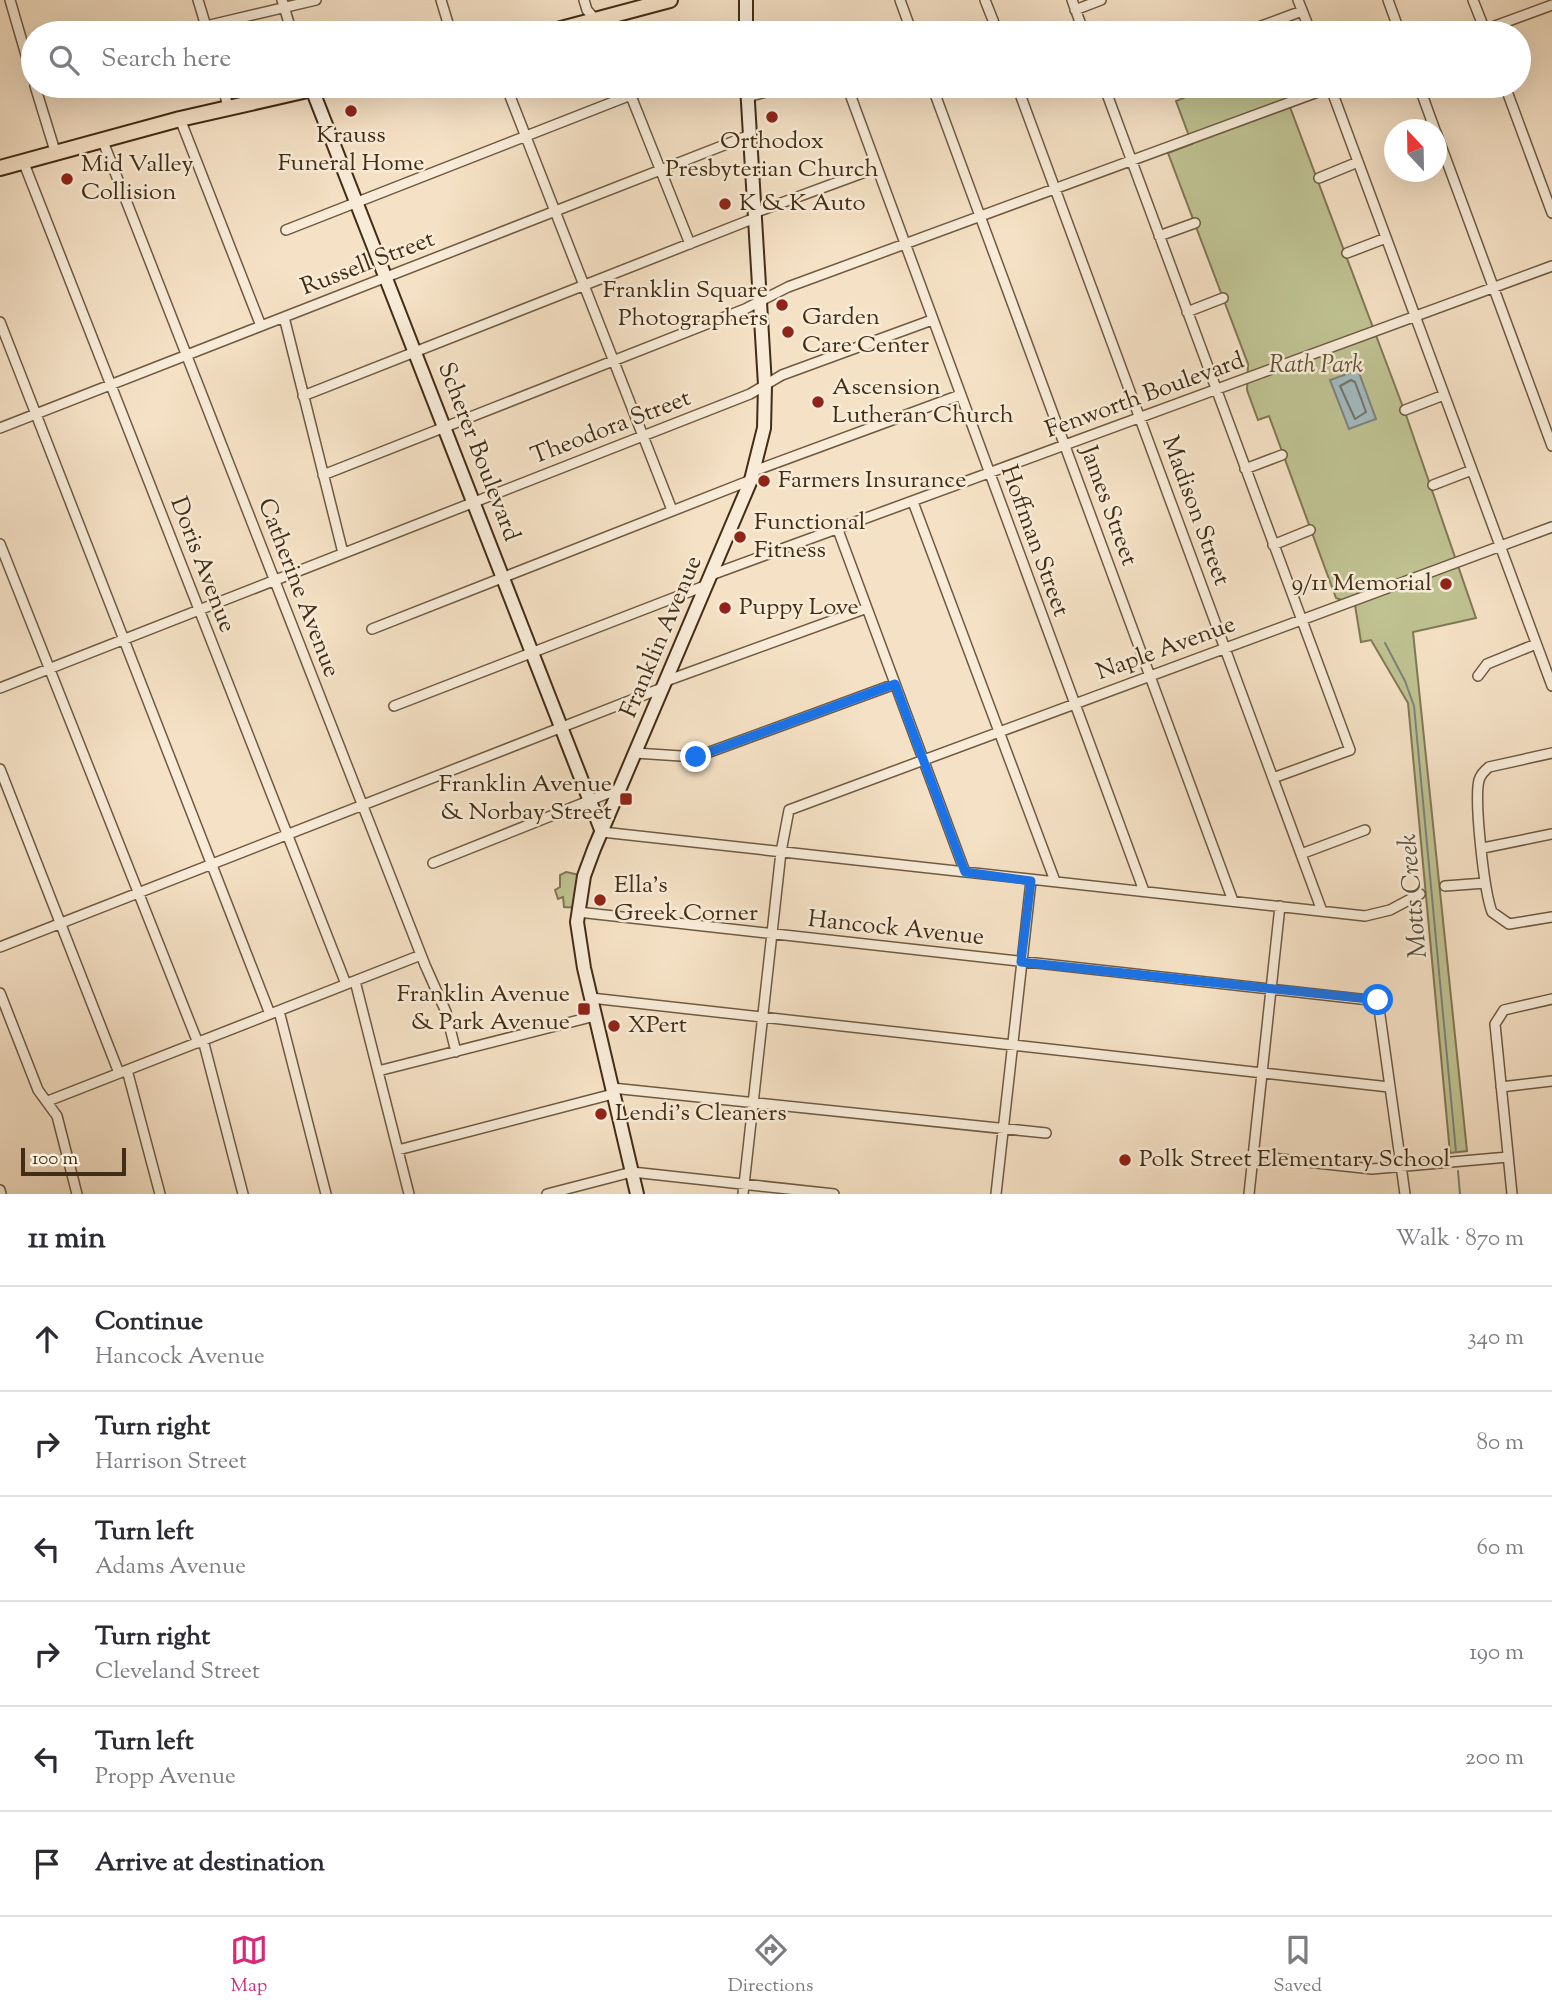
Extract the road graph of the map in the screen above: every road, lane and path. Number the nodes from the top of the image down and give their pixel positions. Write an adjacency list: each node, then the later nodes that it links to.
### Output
1 (10, 0): 34 (street)
2 (198, 0): 20 (street)
3 (316, 0): 15 (street)
4 (441, 0): 23 (street)
5 (584, 0): 19 (street)
6 (670, 0): 19 (main road)
7 (746, 0): 25 (main road)
8 (900, 0): 26 (street)
9 (985, 0): 27 (street)
10 (1072, 0): 17 (street)
11 (1101, 0): 17 (street)
12 (1298, 0): 18 (street)
13 (1388, 0): 31 (street)
14 (1473, 0): 32 (street)
15 (283, 4): 21 (street); 22 (street)
16 (1552, 5): 33 (street)
17 (1076, 10): 28 (street)
18 (1302, 11): 29 (street); 30 (street)
19 (598, 20): 24 (main road)
20 (204, 21)
21 (233, 21)
22 (288, 21)
23 (447, 21)
24 (594, 21)
25 (746, 21)
26 (908, 21)
27 (993, 21)
28 (1080, 21)
29 (1275, 21)
30 (1306, 21)
31 (1396, 21)
32 (1479, 21)
33 (1511, 21)
34 (21, 38)
35 (39, 98): 57 (street)
36 (226, 98): 51 (street)
37 (270, 98): 51 (main road)
38 (320, 98): 67 (main road, Scherer Boulevard)
39 (511, 98): 55 (street)
40 (611, 98): 55 (street)
41 (632, 98): 64 (street)
42 (747, 98): 54 (main road, Franklin Avenue)
43 (850, 98): 63 (street, Hoffman Street)
44 (936, 98): 71 (street, James Street)
45 (1022, 98): 66 (street, Madison Street)
46 (1108, 98): 59 (street)
47 (1299, 98): 59 (street)
48 (1335, 98): 61 (street)
49 (1424, 98): 53 (street)
50 (1509, 98): 69 (street)
51 (228, 108): 52 (main road)
52 (180, 119): 56 (main road); 90 (street)
53 (1431, 119)
54 (750, 135): 64 (street, Russell Street); 70 (main road, Franklin Avenue)
55 (526, 136): 67 (street); 68 (street)
56 (102, 139): 57 (main road); 92 (street, Catherine Avenue)
57 (55, 151): 58 (main road)
58 (23, 161): 62 (main road); 94 (street, Doris Avenue)
59 (1131, 161): 66 (street); 74 (street)
60 (1447, 161): 82 (street)
61 (1358, 162): 65 (street); 75 (street)
62 (0, 168)
63 (876, 168): 70 (street); 77 (street, Hoffman Street)
64 (660, 170): 68 (street, Russell Street); 76 (street)
65 (1319, 177)
66 (1056, 188): 71 (street); 102 (street, Madison Street)
67 (357, 202): 73 (street); 80 (main road, Scherer Boulevard)
68 (555, 211): 80 (street, Russell Street); 81 (street)
69 (1552, 213)
70 (755, 216): 76 (street); 84 (main road, Franklin Avenue)
71 (980, 217): 77 (street); 106 (street, James Street)
72 (1195, 223): 74 (street)
73 (286, 230)
74 (1159, 236): 85 (street)
75 (1386, 238): 78 (street); 87 (street)
76 (690, 244): 81 (street)
77 (904, 244): 84 (street); 88 (street, Hoffman Street)
78 (1347, 253)
79 (1552, 266): 82 (street, Fenworth Boulevard)
80 (387, 277): 86 (street, Russell Street); 91 (main road, Scherer Boulevard)
81 (584, 286): 91 (street); 93 (street)
82 (1494, 288): 87 (street, Fenworth Boulevard); 107 (street)
83 (1223, 298): 85 (street)
84 (760, 301): 93 (street); 95 (main road, Franklin Avenue)
85 (1187, 312): 96 (street)
86 (284, 317): 90 (street, Russell Street); 99 (street)
87 (1415, 317): 96 (street, Fenworth Boulevard); 98 (street)
88 (932, 320): 95 (street, Theodora Street); 97 (street, Hoffman Street)
89 (0, 322): 101 (street)
90 (261, 326): 92 (street, Russell Street)
91 (416, 352): 99 (street); 103 (main road, Scherer Boulevard)
92 (186, 356): 94 (street, Russell Street); 126 (street, Catherine Avenue)
93 (614, 361): 103 (street); 105 (street)
94 (111, 385): 101 (street, Russell Street); 129 (street, Doris Avenue)
95 (765, 385): 105 (street, Theodora Street); 113 (main road, Franklin Avenue)
96 (1216, 390): 102 (street, Fenworth Boulevard); 109 (street)
97 (960, 395): 112 (street, Hoffman Street); 113 (street)
98 (1444, 395): 100 (street); 110 (street)
99 (303, 396): 111 (street)
100 (1405, 410)
101 (36, 414): 104 (street, Russell Street); 132 (street)
102 (1140, 418): 106 (street, Fenworth Boulevard); 134 (street, Madison Street)
103 (445, 427): 111 (street); 115 (main road, Scherer Boulevard)
104 (0, 428)
105 (643, 436): 115 (street, Theodora Street); 117 (street)
106 (1065, 446): 112 (street, Fenworth Boulevard); 137 (street, James Street)
107 (1552, 446)
108 (1282, 456): 109 (street)
109 (1245, 469): 122 (street)
110 (1472, 470): 114 (street); 123 (street)
111 (323, 474): 124 (street)
112 (989, 474): 116 (street, Fenworth Boulevard); 143 (street, Hoffman Street)
113 (752, 475): 117 (street); 127 (main road, Franklin Avenue)
114 (1433, 485)
115 (475, 502): 124 (street, Theodora Street); 125 (main road, Scherer Boulevard)
116 (913, 502): 119 (street, Fenworth Boulevard); 146 (street)
117 (672, 510): 125 (street)
118 (1552, 527): 123 (street, Naple Avenue)
119 (838, 530): 127 (street, Fenworth Boulevard); 128 (street)
120 (1310, 530): 122 (street)
121 (0, 544): 136 (street)
122 (1273, 545): 130 (street)
123 (1500, 546): 130 (street, Naple Avenue); 133 (street)
124 (343, 553): 126 (street, Theodora Street)
125 (504, 576): 131 (street); 135 (main road, Scherer Boulevard)
126 (274, 580): 129 (street, Theodora Street); 154 (street, Catherine Avenue)
127 (709, 580): 135 (street, Fenworth Boulevard); 139 (main road, Franklin Avenue)
128 (867, 608): 139 (street); 140 (street)
129 (199, 610): 132 (street, Theodora Street); 158 (street, Doris Avenue)
130 (1301, 620): 134 (street, Naple Avenue); 151 (street)
131 (372, 629)
132 (124, 639): 136 (street, Theodora Street); 163 (street)
133 (1536, 644): 138 (street); 141 (street)
134 (1225, 648): 137 (street, Naple Avenue); 151 (street, Madison Street)
135 (534, 651): 144 (street, Fenworth Boulevard); 145 (main road, Scherer Boulevard)
136 (49, 668): 142 (street, Theodora Street); 170 (street)
137 (1150, 676): 143 (street, Naple Avenue); 172 (street, James Street)
138 (1478, 676)
139 (664, 684): 145 (street); 147 (main road, Franklin Avenue)
140 (895, 684): 147 (street); 149 (street)
141 (1552, 686)
142 (0, 688)
143 (1074, 704): 146 (street, Naple Avenue); 169 (street, Hoffman Street)
144 (394, 706)
145 (563, 726): 153 (main road, Scherer Boulevard); 154 (street)
146 (999, 732): 149 (street, Naple Avenue); 166 (street)
147 (635, 753): 152 (main road, Franklin Avenue)
148 (1552, 753): 159 (street)
149 (923, 760): 160 (street, Naple Avenue); 164 (street)
150 (0, 769): 177 (street)
151 (1273, 778): 161 (street, Madison Street)
152 (621, 788): 153 (street); 156 (main road, Franklin Avenue)
153 (591, 800): 156 (main road, Scherer Boulevard); 162 (street)
154 (362, 805): 158 (street); 180 (street, Catherine Avenue)
155 (1365, 830): 161 (street)
156 (602, 832): 160 (street); 175 (main road, Franklin Avenue)
157 (1552, 834): 159 (street)
158 (287, 835): 163 (street); 182 (street, Doris Avenue)
159 (1483, 848): 167 (street)
160 (781, 852): 164 (street); 178 (street)
161 (1301, 854): 174 (street, Madison Street)
162 (433, 863)
163 (212, 864): 170 (street); 187 (street)
164 (965, 872): 165 (street)
165 (1031, 881): 166 (street); 181 (street)
166 (1055, 881): 169 (street)
167 (1485, 883): 168 (street); 176 (street)
168 (1445, 886)
169 (1144, 891): 172 (street)
170 (137, 893): 177 (street); 190 (street)
171 (1420, 894): 174 (street)
172 (1233, 901): 173 (street)
173 (1280, 906): 174 (street); 183 (street)
174 (1322, 911)
175 (578, 912): 178 (street, Hancock Avenue); 185 (main road, Franklin Avenue)
176 (1552, 917)
177 (61, 923): 179 (street); 193 (street)
178 (772, 935): 181 (street, Hancock Avenue); 189 (street)
179 (0, 947)
180 (421, 955): 182 (street); 192 (street, Catherine Avenue)
181 (1021, 962): 183 (street, Hancock Avenue); 191 (street)
182 (350, 982): 187 (street); 194 (street, Doris Avenue)
183 (1271, 989): 195 (street); 197 (street, Hancock Avenue)
184 (0, 993): 200 (street)
185 (591, 998): 188 (main road, Franklin Avenue); 189 (street)
186 (1552, 999): 198 (street)
187 (275, 1012): 190 (street); 213 (street)
188 (595, 1016): 192 (street); 199 (main road, Franklin Avenue)
189 (762, 1018): 191 (street); 201 (street)
190 (200, 1042): 193 (street); 212 (street)
191 (1012, 1045): 195 (street); 202 (street)
192 (456, 1052): 194 (street)
193 (123, 1072): 200 (street); 211 (street)
194 (378, 1072): 204 (street, Doris Avenue)
195 (1262, 1072): 197 (street); 205 (street)
196 (1552, 1081): 198 (street)
197 (1389, 1087): 207 (street)
198 (1501, 1087): 206 (street)
199 (612, 1091): 201 (street); 204 (street); 208 (main road, Franklin Avenue)
200 (48, 1101): 210 (street)
201 (753, 1101): 202 (street); 209 (street)
202 (1004, 1129): 203 (street); 218 (street)
203 (1046, 1133)
204 (398, 1150): 214 (street, Doris Avenue)
205 (1253, 1156): 207 (street); 219 (street)
206 (1508, 1157): 207 (street); 221 (street)
207 (1401, 1169): 220 (street)
208 (632, 1172): 209 (street); 215 (street); 216 (main road, Franklin Avenue)
209 (743, 1189): 217 (street)
210 (77, 1194)
211 (160, 1194)
212 (243, 1194)
213 (326, 1194)
214 (409, 1194)
215 (547, 1194)
216 (637, 1194)
217 (830, 1194)
218 (996, 1194)
219 (1249, 1194)
220 (1405, 1194)
221 (1512, 1194)

